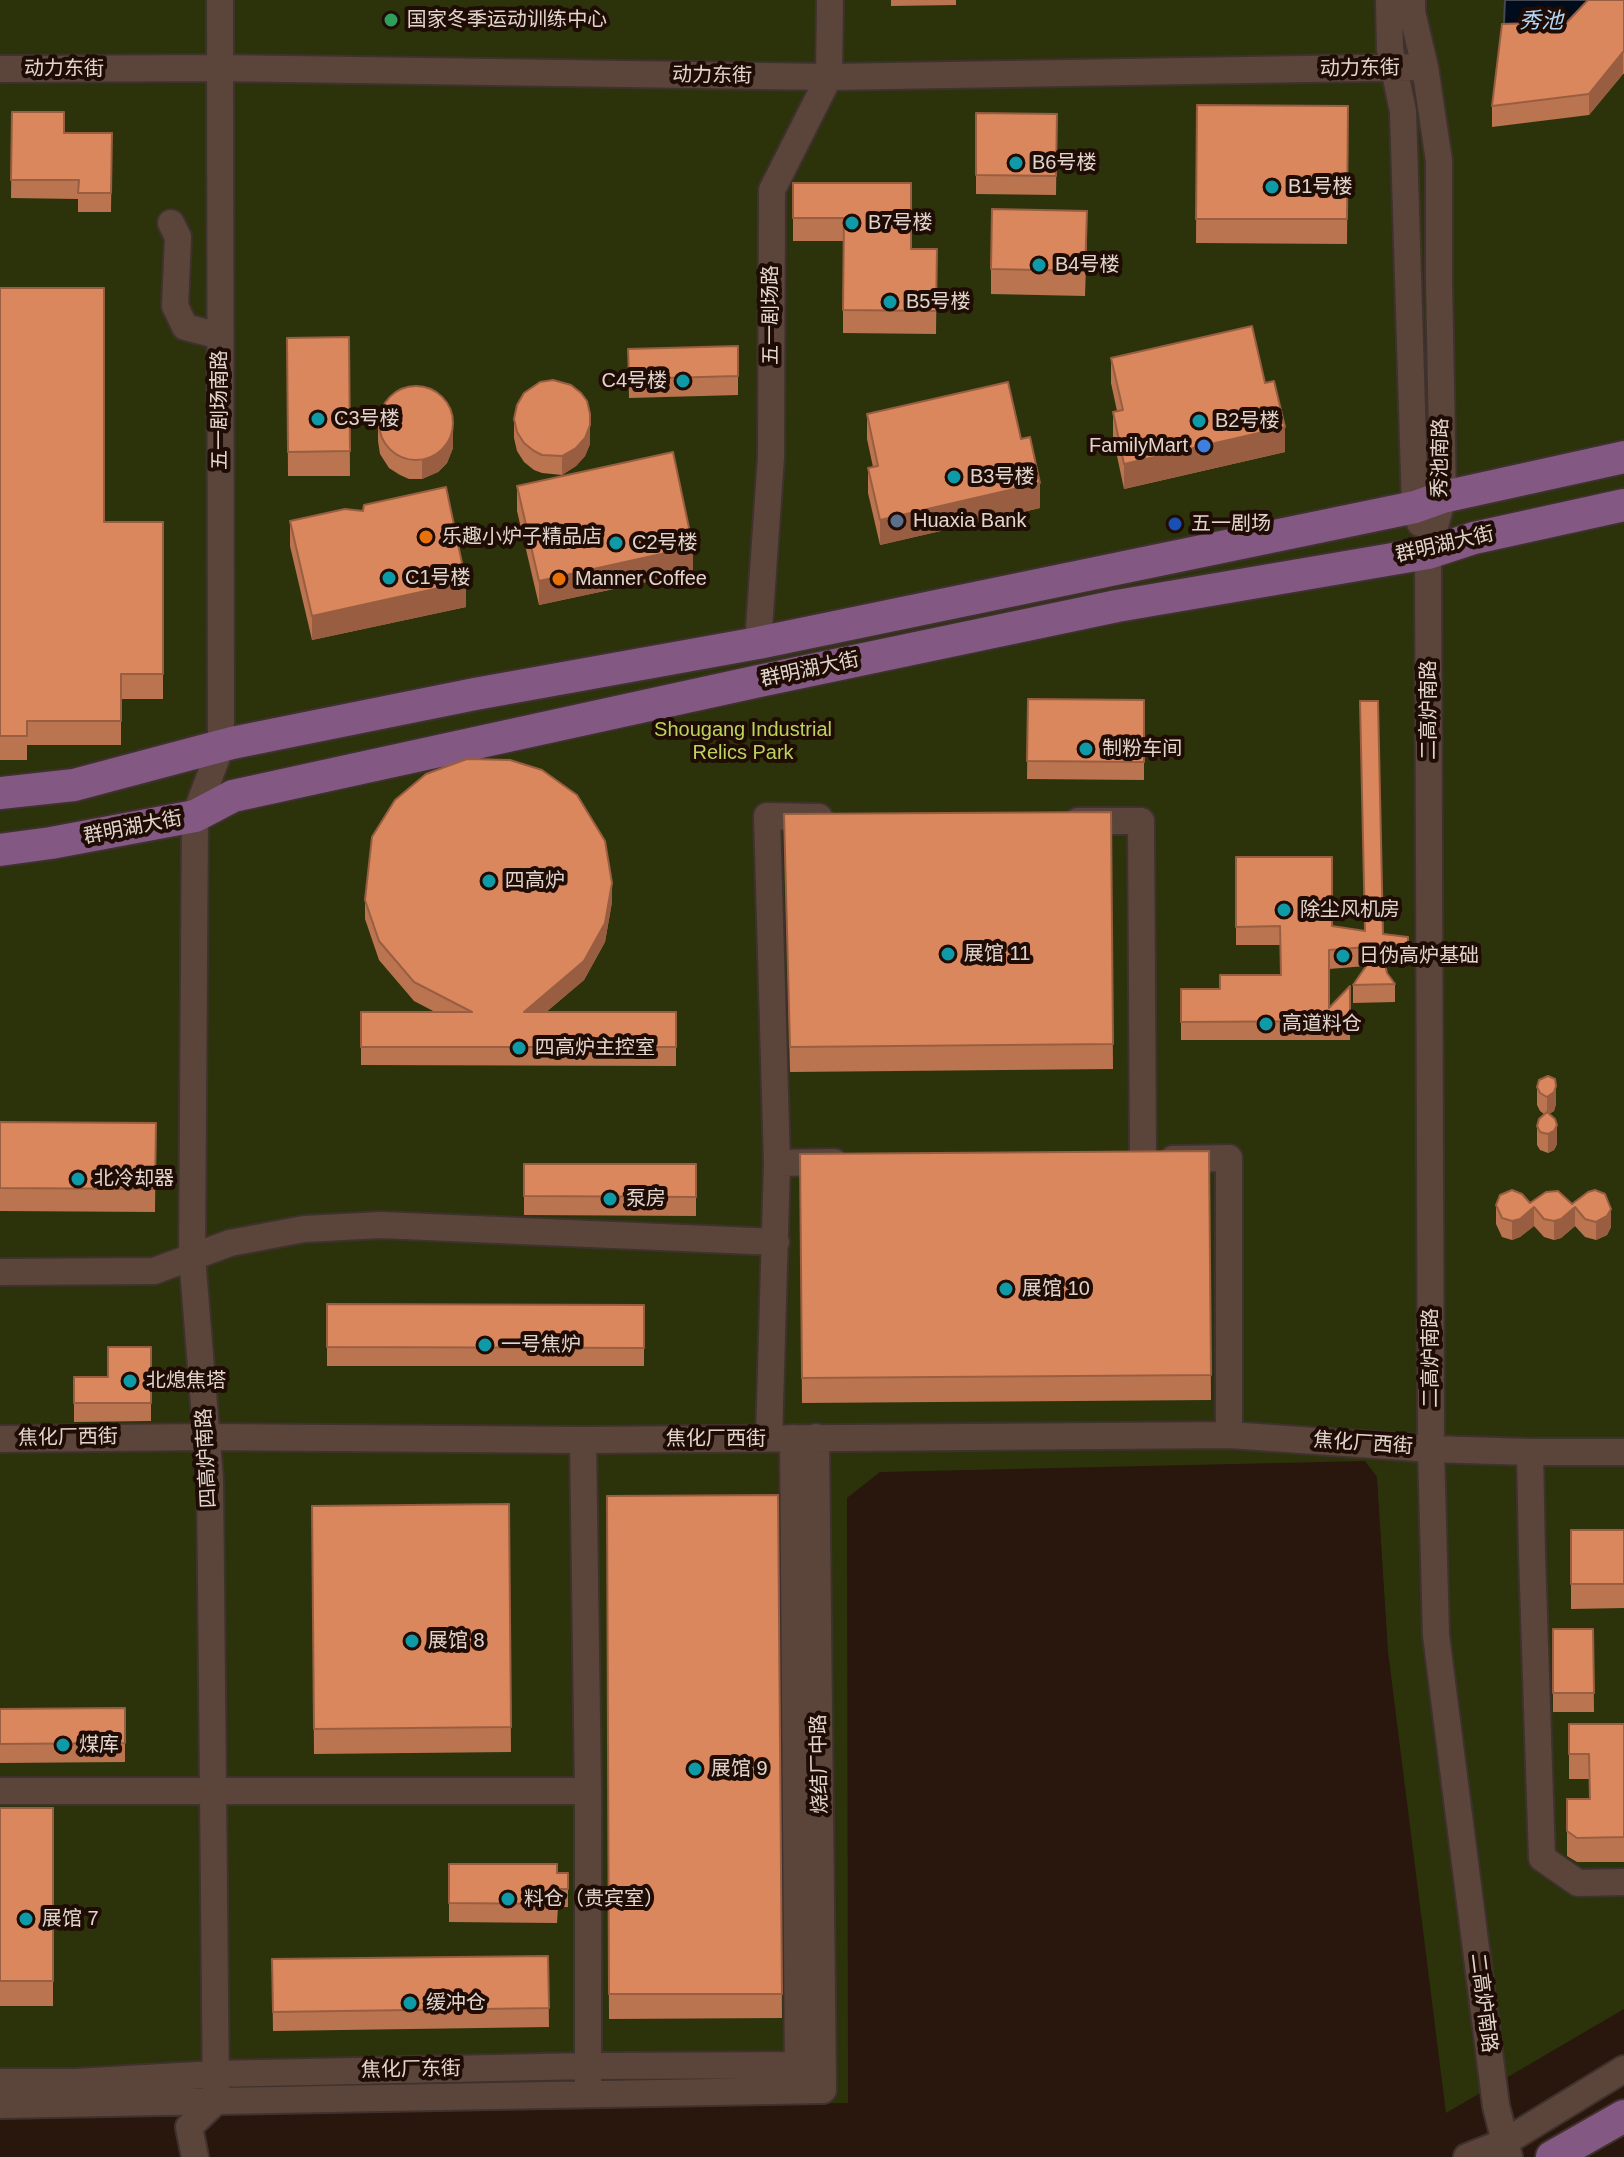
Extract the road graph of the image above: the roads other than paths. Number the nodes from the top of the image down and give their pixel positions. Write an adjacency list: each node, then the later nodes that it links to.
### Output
1 (220, 0): 6 (street, 五一剧场南路)
2 (830, 0): 9 (street, 五一剧场路)
3 (1389, 0): 7 (street, 秀池南路)
4 (1412, 0): 5 (street, 秀池南路)
5 (1425, 67): 7 (street, 动力东街); 13 (street, 秀池南路)
6 (220, 68): 8 (street, 动力东街); 9 (street, 动力东街); 11 (street, 五一剧场南路)
7 (1394, 68): 9 (street, 动力东街); 13 (street, 秀池南路)
8 (0, 69)
9 (829, 77): 16 (street, 五一剧场路)
10 (171, 223): 11 (street)
11 (220, 336): 17 (street, 五一剧场南路)
12 (1624, 457): 13 (main road, 群明湖大街)
13 (1429, 502): 15 (street, 秀池南路); 16 (main road, 群明湖大街)
14 (1624, 505): 15 (main road, 群明湖大街)
15 (1428, 553): 19 (main road, 群明湖大街); 35 (street, 二高炉南路)
16 (758, 643): 17 (main road, 群明湖大街)
17 (221, 746): 18 (main road, 群明湖大街); 19 (street, 五一剧场南路)
18 (0, 793)
19 (195, 816): 22 (main road, 群明湖大街); 28 (street, 四高炉南路)
20 (845, 817): 26 (street, 烧结厂中路)
21 (1047, 820): 24 (street)
22 (0, 850)
23 (1111, 1159): 24 (street)
24 (1143, 1159): 30 (street)
25 (857, 1162): 26 (street)
26 (777, 1163): 27 (street, 烧结厂中路)
27 (776, 1242): 28 (street); 32 (street, 烧结厂中路)
28 (192, 1256): 29 (street); 31 (street, 四高炉南路)
29 (0, 1272)
30 (1229, 1435): 32 (street, 焦化厂西街); 35 (street, 焦化厂西街)
31 (207, 1437): 33 (street, 焦化厂西街); 34 (street, 焦化厂西街); 39 (street, 四高炉南路)
32 (793, 1438): 34 (street, 焦化厂西街); 45 (street, 烧结厂中路)
33 (0, 1439)
34 (583, 1440): 40 (street)
35 (1431, 1449): 36 (street, 焦化厂西街); 51 (street, 二高炉南路)
36 (1530, 1452): 37 (street, 焦化厂西街); 41 (street)
37 (1624, 1452)
38 (0, 1791): 39 (street)
39 (212, 1791): 40 (street); 44 (street, 四高炉南路)
40 (588, 1791): 42 (street)
41 (1624, 1882)
42 (588, 2066): 44 (street, 焦化厂东街); 45 (street, 焦化厂东街); 47 (street)
43 (1624, 2069): 51 (street)
44 (215, 2074): 46 (street, 焦化厂东街); 48 (street, 四高炉南路)
45 (810, 2077): 47 (street, 焦化厂东街)
46 (0, 2082)
47 (588, 2094): 48 (street, 焦化厂东街)
48 (216, 2101): 49 (street, 焦化厂东街); 52 (street)
49 (0, 2105)
50 (1624, 2116): 54 (main road)
51 (1507, 2149): 53 (street)
52 (195, 2157)
53 (1467, 2157)
54 (1552, 2157)

